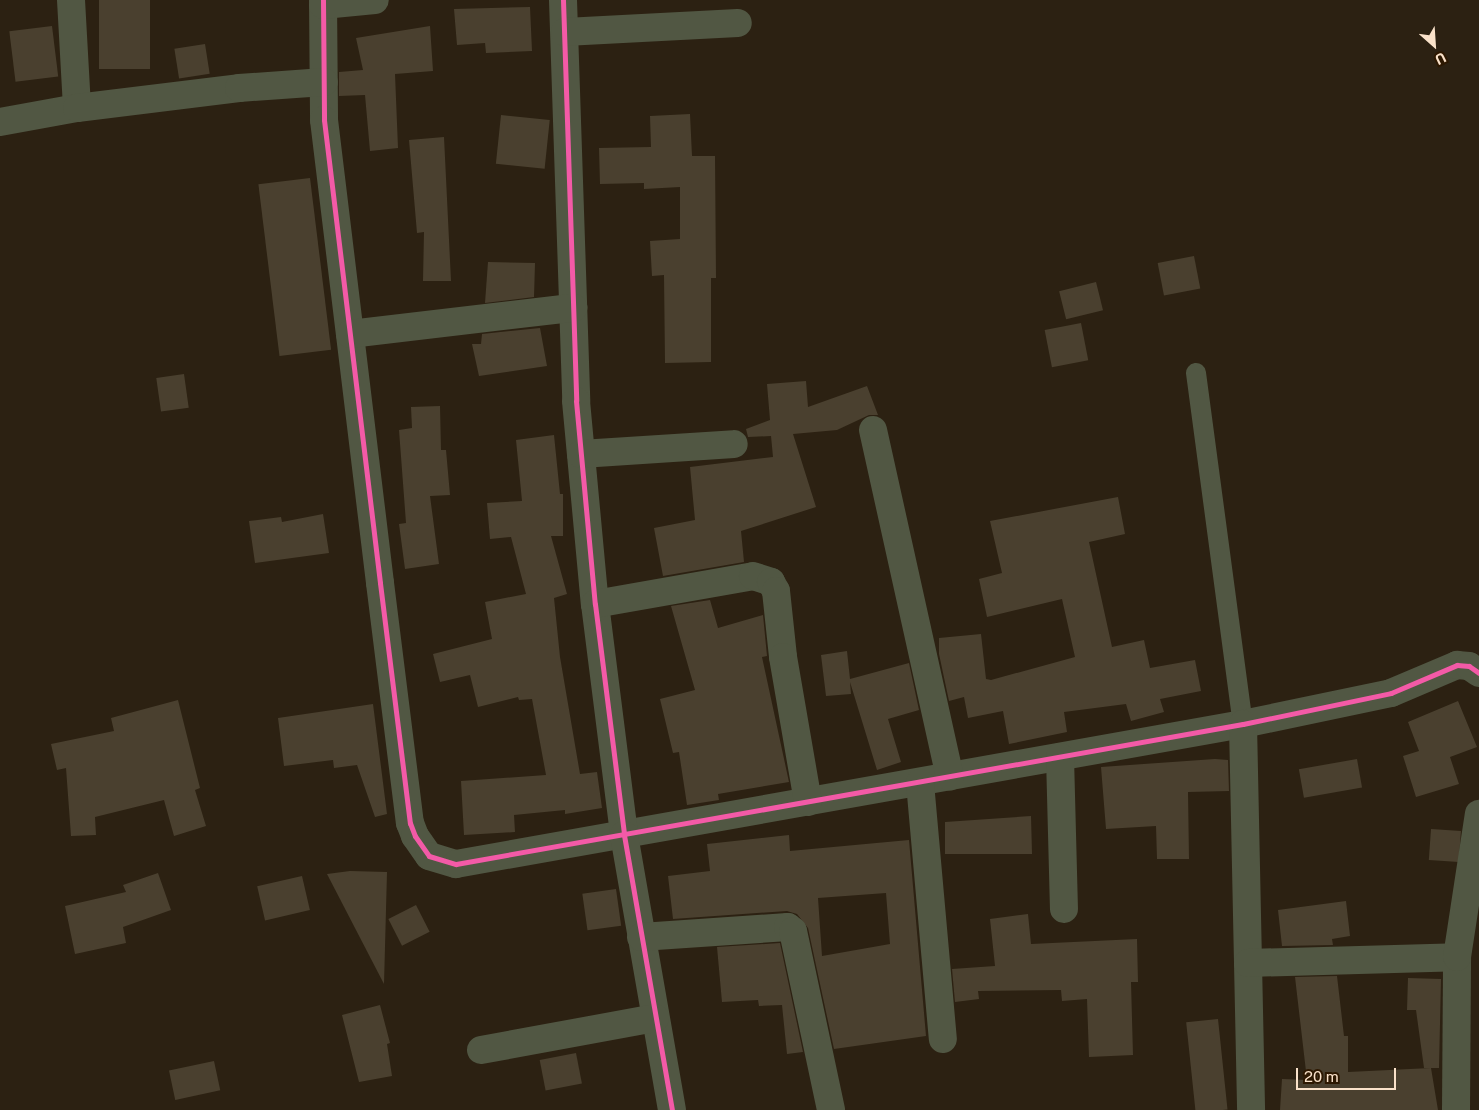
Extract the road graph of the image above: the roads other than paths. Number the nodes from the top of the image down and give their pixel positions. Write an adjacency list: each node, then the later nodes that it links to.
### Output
1 (71, 0): 8 (street)
2 (375, 0): 4 (street)
3 (563, 0): 6 (street)
4 (323, 2): 7 (street)
5 (738, 23): 6 (street)
6 (564, 32): 10 (street)
7 (324, 82): 8 (street); 11 (street)
8 (77, 108): 9 (street)
9 (0, 122)
10 (573, 308): 11 (street); 15 (street)
11 (350, 334): 24 (street)
12 (1196, 373): 18 (lane)
13 (873, 430): 20 (street)
14 (734, 444): 15 (street)
15 (580, 454): 16 (street)
16 (595, 604): 22 (street); 24 (street)
17 (1479, 673): 18 (street)
18 (1244, 724): 19 (street); 28 (street)
19 (1060, 757): 20 (street); 25 (street)
20 (950, 777): 21 (street)
21 (920, 783): 22 (street); 30 (street)
22 (808, 802): 24 (street)
23 (1479, 814): 27 (street)
24 (624, 835): 26 (street)
25 (1064, 909)
26 (641, 937): 29 (street); 33 (street)
27 (1457, 958): 28 (street); 35 (street)
28 (1248, 963): 34 (street)
29 (655, 1018): 31 (street); 32 (street)
30 (943, 1039)
31 (481, 1050)
32 (672, 1110)
33 (831, 1110)
34 (1251, 1110)
35 (1456, 1110)

